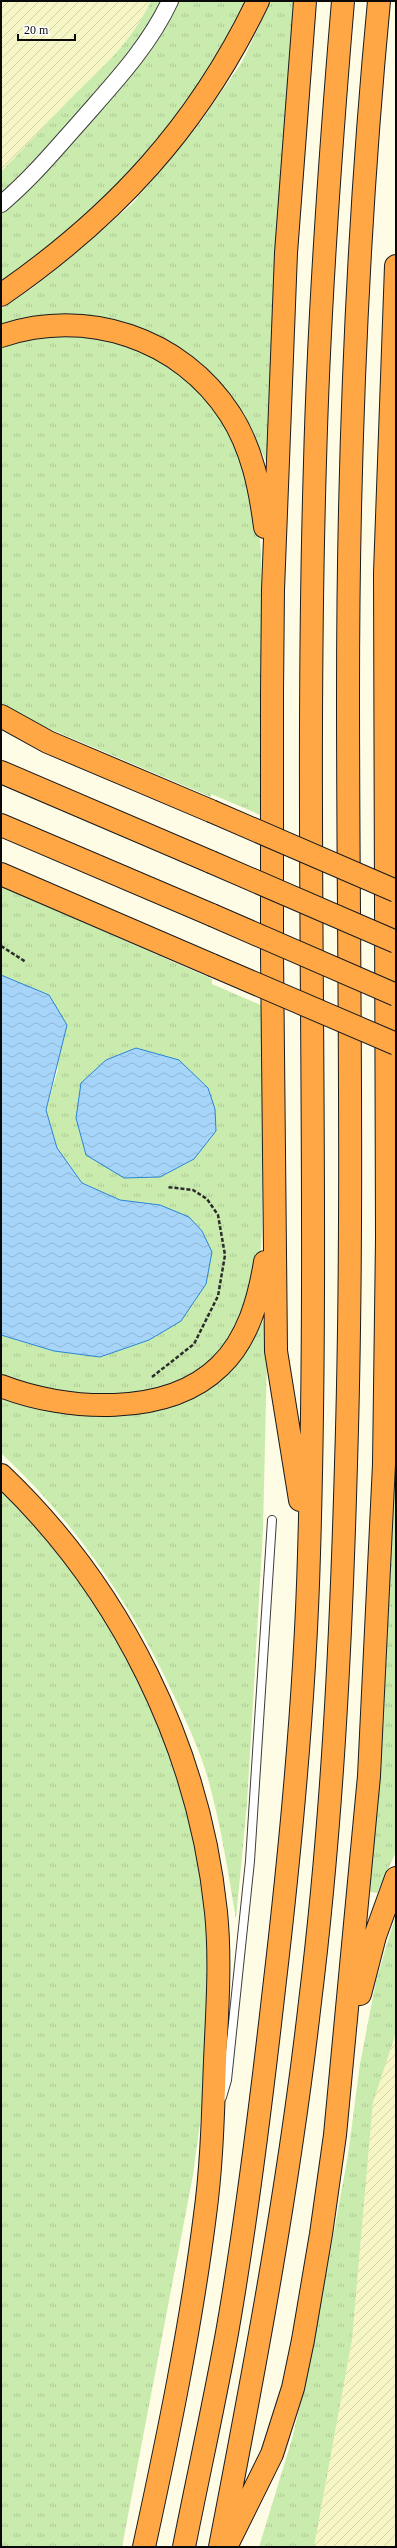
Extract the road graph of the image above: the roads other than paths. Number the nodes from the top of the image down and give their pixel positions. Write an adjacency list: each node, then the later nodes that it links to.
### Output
1 (170, 1): 6 (street)
2 (258, 1): 8 (highway)
3 (305, 1): 12 (highway)
4 (343, 1): 29 (highway)
5 (379, 1): 35 (highway)
6 (1, 204)
7 (396, 266): 11 (highway)
8 (1, 295)
9 (1, 336): 12 (highway)
10 (396, 526): 11 (highway)
11 (385, 573): 24 (highway)
12 (273, 590): 23 (highway)
13 (1, 716): 15 (highway)
14 (1, 726): 15 (highway)
15 (48, 742): 19 (highway, bridge)
16 (1, 772): 20 (highway, bridge)
17 (1, 825): 21 (highway, bridge)
18 (1, 874): 22 (highway, bridge)
19 (396, 891)
20 (396, 942)
21 (396, 995)
22 (396, 1044)
23 (273, 1195): 26 (highway); 29 (highway)
24 (387, 1239): 25 (highway); 31 (highway)
25 (396, 1309)
26 (1, 1386)
27 (1, 1475): 32 (highway)
28 (272, 1520): 32 (lane)
29 (309, 1557): 34 (highway)
30 (396, 1878): 31 (highway)
31 (345, 2049): 36 (highway)
32 (213, 2130): 33 (highway)
33 (144, 2547)
34 (184, 2547)
35 (220, 2547)
36 (226, 2547)

